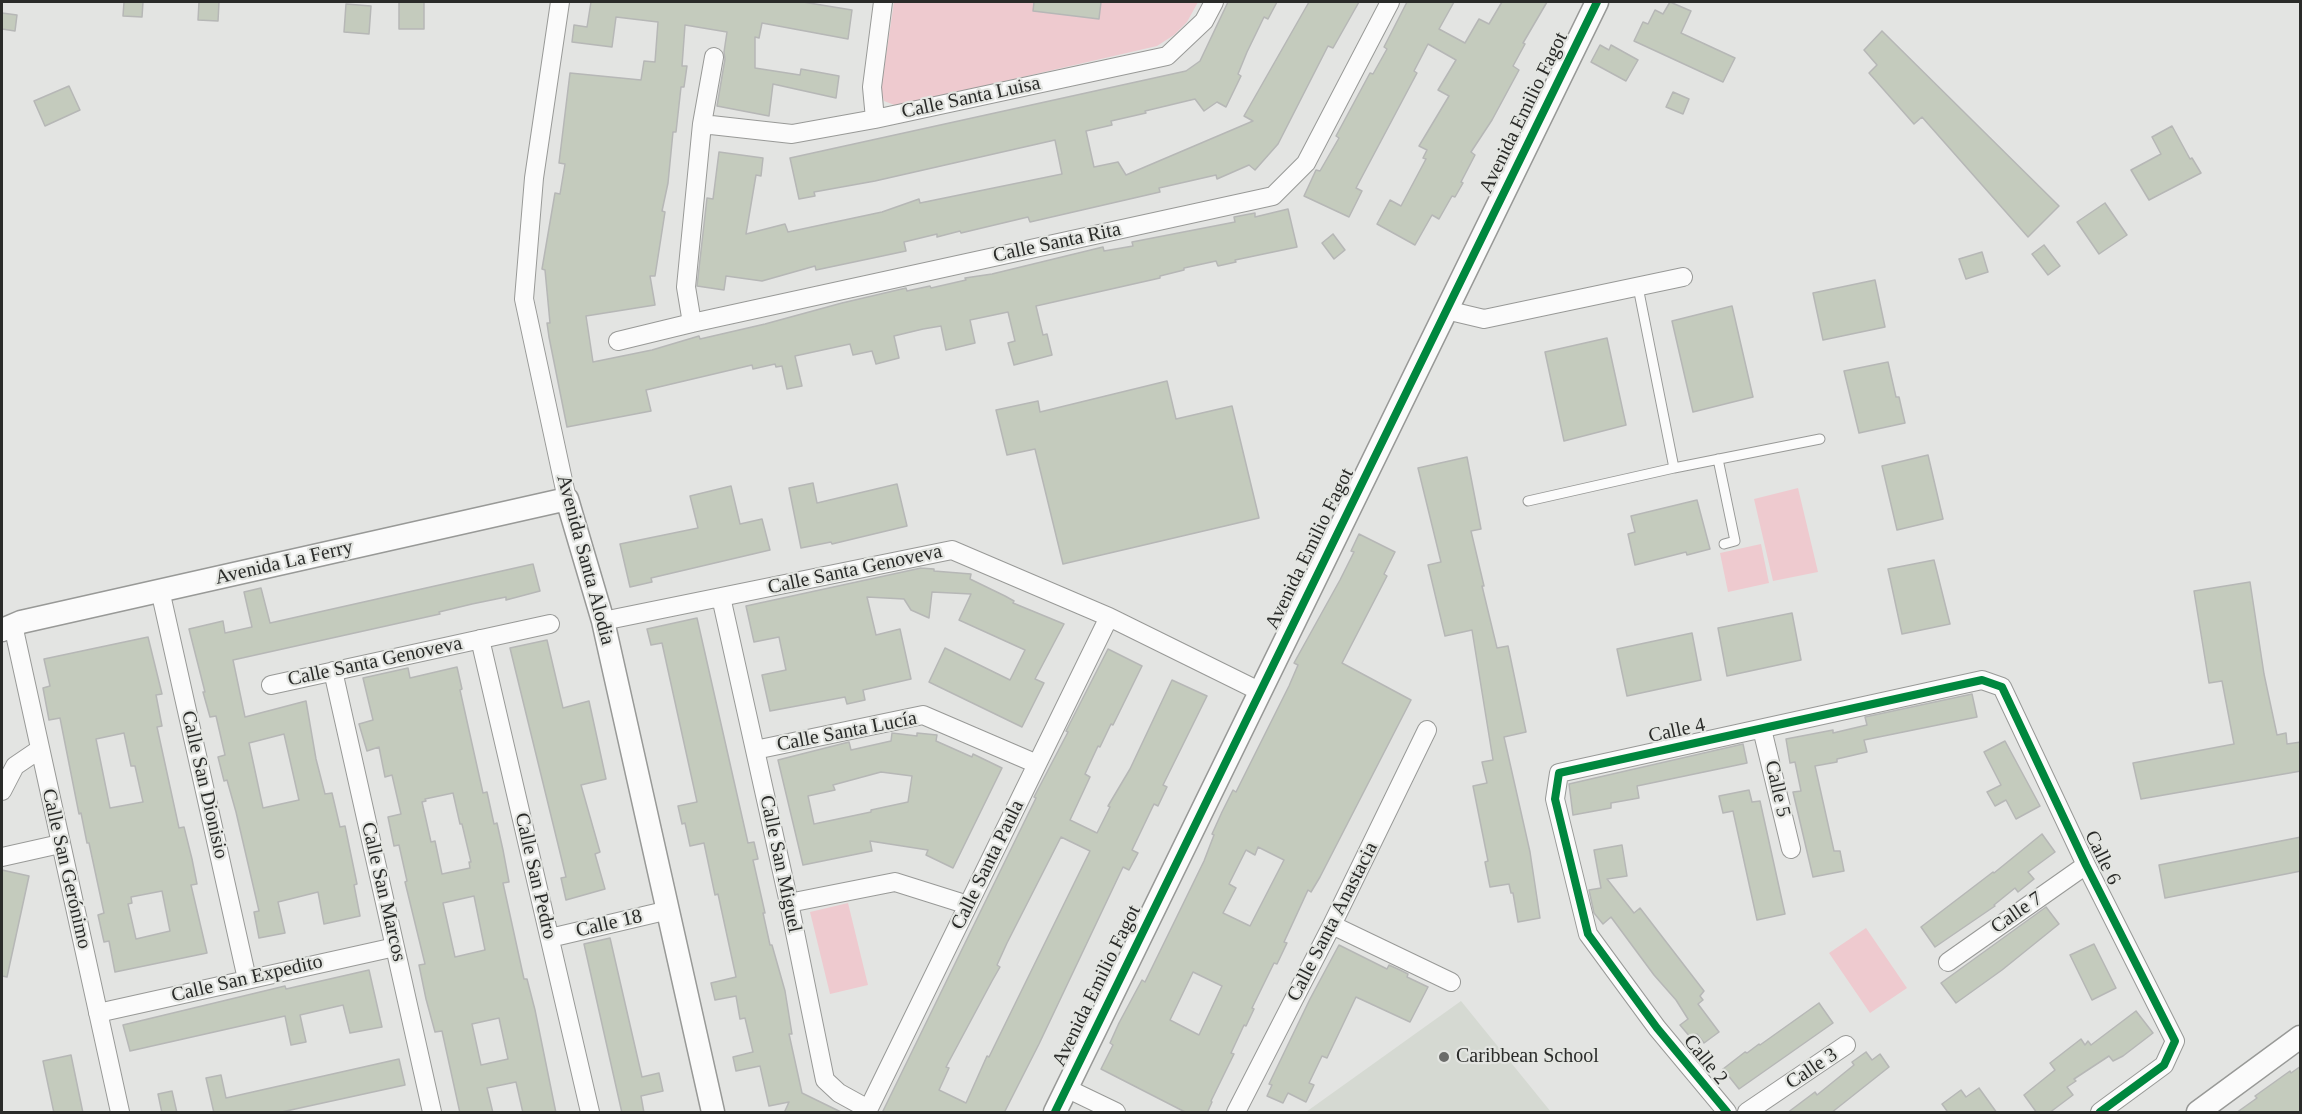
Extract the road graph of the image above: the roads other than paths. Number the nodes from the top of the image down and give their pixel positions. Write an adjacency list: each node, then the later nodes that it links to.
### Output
1 (560, 2): 17 (street, Avenida Santa Alodia)
2 (884, 2): 7 (street)
3 (1214, 2): 7 (street, Calle Santa Luisa)
4 (1390, 2): 12 (street, Calle Santa Rita)
5 (1596, 2): 11 (street, Avenida Emilio Fagot)
6 (714, 57): 8 (street)
7 (875, 119): 8 (street, Calle Santa Luisa)
8 (702, 124): 12 (street)
9 (1683, 277): 10 (street)
10 (1638, 287): 11 (street); 16 (lane)
11 (1446, 310): 29 (street, Avenida Emilio Fagot)
12 (692, 323): 13 (street, Calle Santa Rita)
13 (618, 341)
14 (1820, 439): 15 (lane)
15 (1718, 459): 16 (lane); 19 (lane)
16 (1674, 468): 18 (lane)
17 (567, 499): 20 (street, Avenida La Ferry); 23 (street, Avenida Santa Alodia)
18 (1528, 501)
19 (1724, 544)
20 (160, 590): 25 (street, Avenida La Ferry); 48 (street, Calle San Dionisio)
21 (721, 597): 22 (street, Calle Santa Genoveva); 23 (street, Calle Santa Genoveva); 33 (street, Calle San Miguel)
22 (1108, 617): 29 (street, Calle Santa Genoveva); 35 (street, Calle Santa Paula)
23 (603, 621): 43 (street, Avenida Santa Alodia)
24 (550, 624): 26 (street, Calle Santa Genoveva)
25 (7, 628): 32 (street, Calle San Gerónimo)
26 (480, 639): 27 (street, Calle Santa Genoveva); 45 (street, Calle San Pedro)
27 (333, 671): 28 (street, Calle Santa Genoveva); 46 (street, Calle San Marcos)
28 (271, 685)
29 (1259, 691): 54 (street, Avenida Emilio Fagot)
30 (1762, 729): 34 (street, Calle 4); 38 (street, Calle 5); 51 (street, Calle 4)
31 (1427, 730): 44 (street, Calle Santa Anastacia)
32 (40, 749): 36 (street); 37 (street, Calle San Gerónimo)
33 (755, 750): 35 (street, Calle Santa Lucía); 41 (street, Calle San Miguel)
34 (2036, 756): 40 (street, Calle 6)
35 (1037, 764): 42 (street, Calle Santa Paula)
36 (2, 792)
37 (60, 844): 39 (street); 50 (street, Calle San Gerónimo)
38 (1791, 849)
39 (2, 857)
40 (2086, 865): 47 (street, Calle 7); 65 (street, Calle 6)
41 (789, 903): 42 (street); 55 (street, Calle San Miguel)
42 (968, 905): 55 (street, Calle Santa Paula)
43 (669, 910): 45 (street, Calle 18); 59 (street, Avenida Santa Alodia)
44 (1332, 925): 49 (street); 62 (street, Calle Santa Anastacia)
45 (550, 938): 58 (street, Calle San Pedro)
46 (395, 947): 48 (street, Calle San Expedito); 57 (street, Calle San Marcos)
47 (1948, 962)
48 (247, 979): 50 (street, Calle San Expedito)
49 (1451, 982)
50 (98, 1013): 56 (street, Calle San Gerónimo)
51 (1658, 1028): 63 (street, Calle 2)
52 (2301, 1037): 66 (street)
53 (1846, 1045): 64 (street, Calle 3)
54 (1066, 1088): 60 (street, Avenida Emilio Fagot); 61 (street)
55 (868, 1111)
56 (120, 1113)
57 (432, 1113)
58 (590, 1113)
59 (713, 1113)
60 (1054, 1113)
61 (1116, 1113)
62 (1236, 1113)
63 (1727, 1113)
64 (1747, 1113)
65 (2100, 1113)
66 (2198, 1113)

